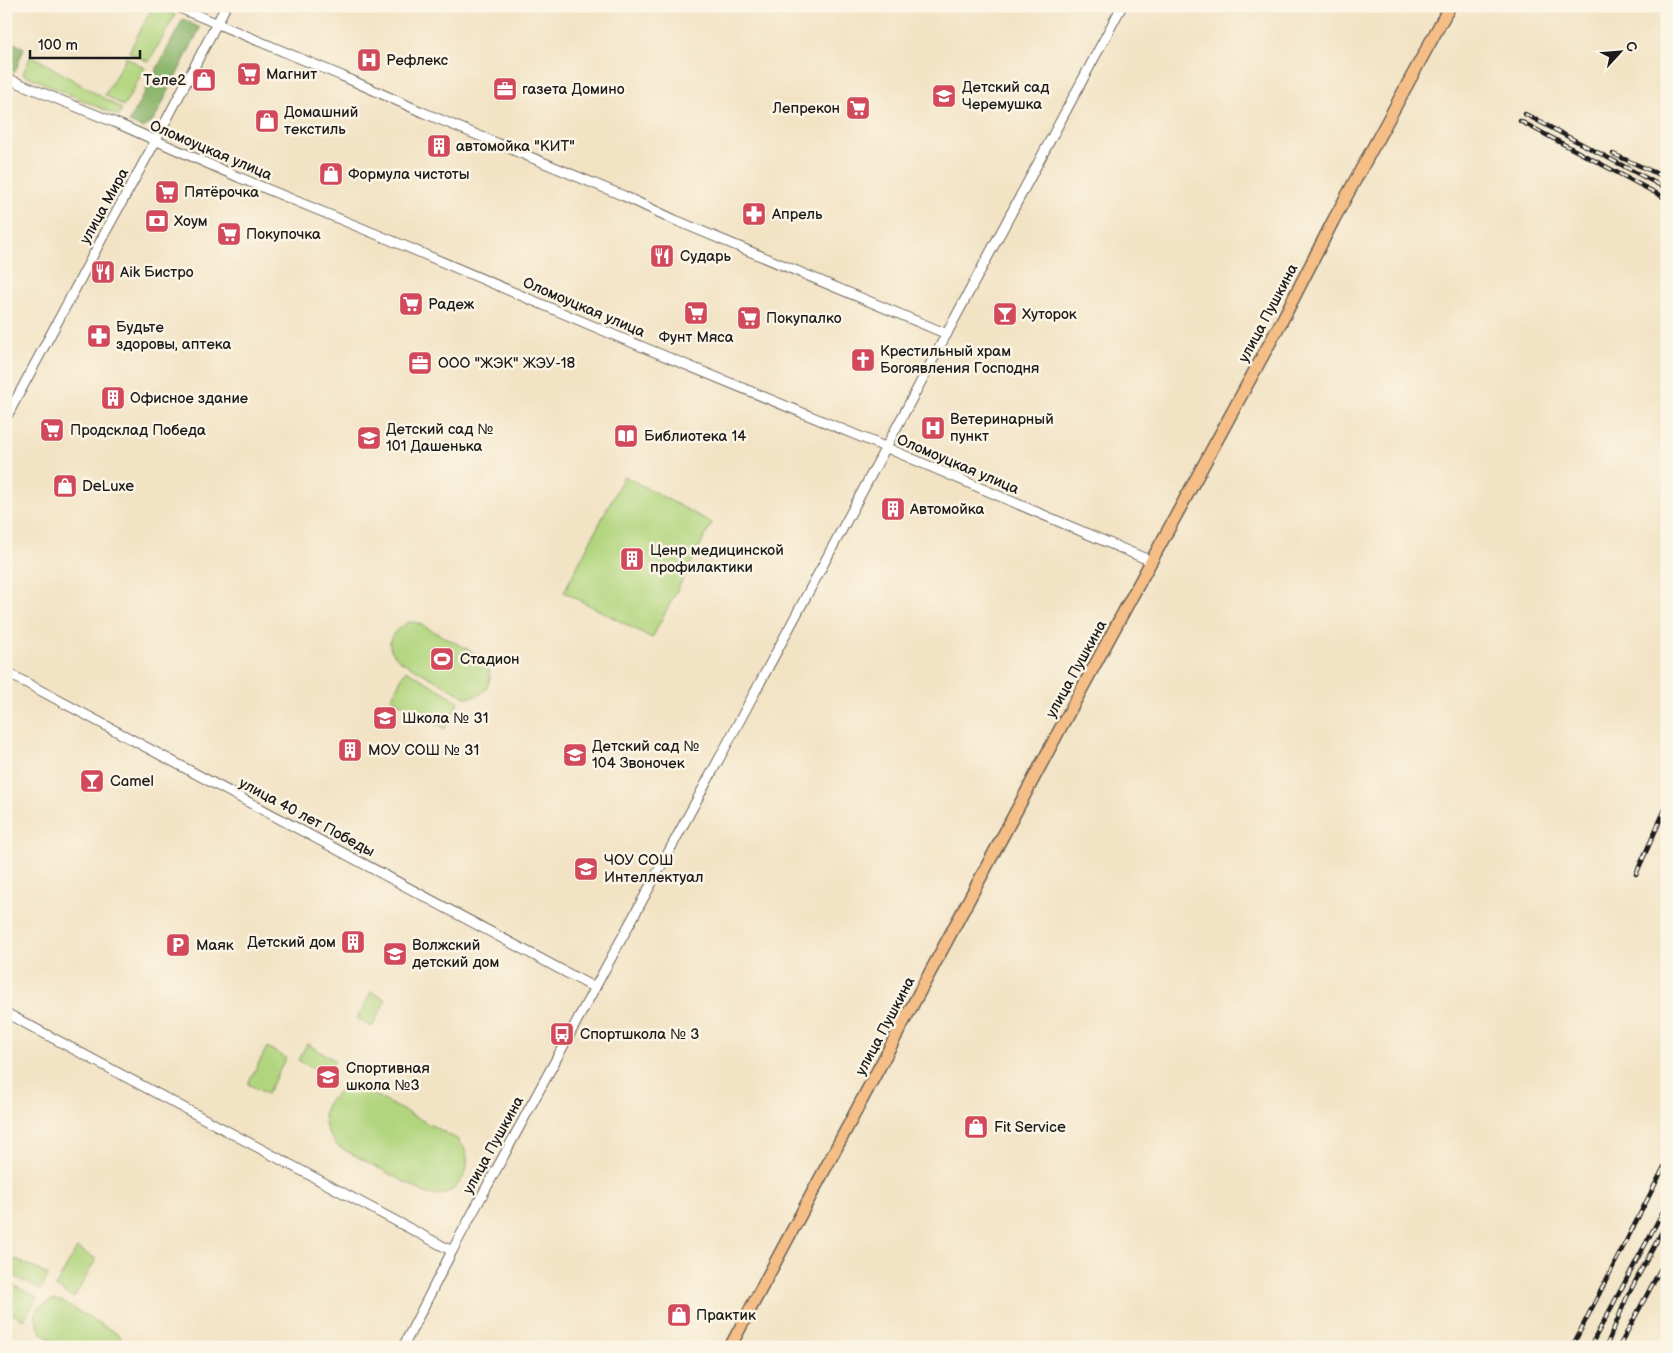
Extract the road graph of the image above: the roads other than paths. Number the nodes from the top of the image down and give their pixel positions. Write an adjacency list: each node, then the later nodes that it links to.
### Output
1 (175, 6): 5 (street)
2 (226, 6): 5 (street, улица Мира)
3 (1122, 6): 8 (street, улица Пушкина)
4 (1450, 6): 11 (main road, улица Пушкина)
5 (216, 24): 7 (street, улица Мира); 8 (street)
6 (6, 78): 7 (street, Оломоуцкая улица)
7 (155, 142): 9 (street, улица Мира); 10 (street, Оломоуцкая улица)
8 (947, 334): 10 (street, улица Пушкина)
9 (6, 418)
10 (885, 448): 11 (street, Оломоуцкая улица); 13 (street, улица Пушкина)
11 (1152, 561): 17 (main road, улица Пушкина)
12 (6, 672): 13 (street, улица 40 лет Победы)
13 (595, 988): 15 (street, улица Пушкина)
14 (6, 1013): 15 (street)
15 (452, 1251): 16 (street, улица Пушкина)
16 (403, 1347)
17 (730, 1347)

